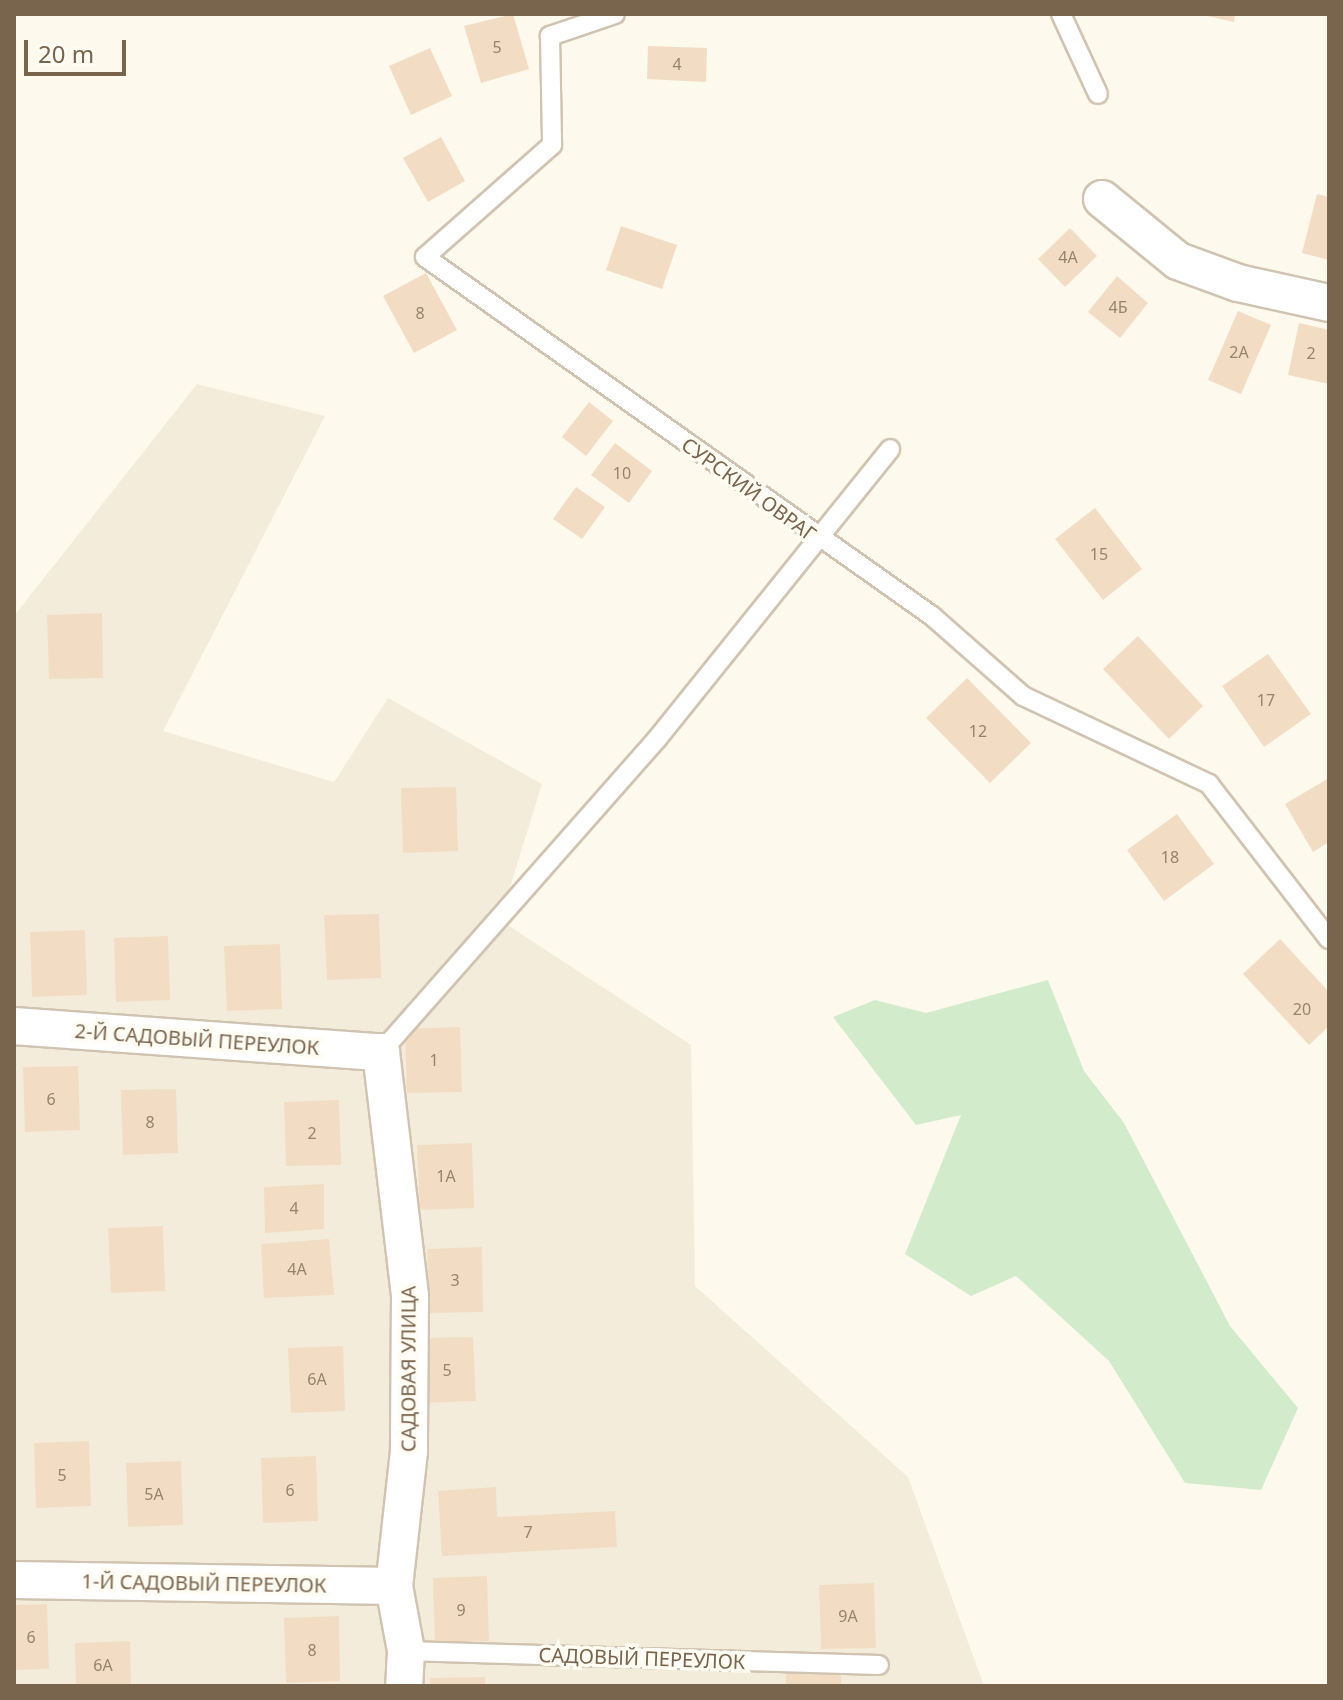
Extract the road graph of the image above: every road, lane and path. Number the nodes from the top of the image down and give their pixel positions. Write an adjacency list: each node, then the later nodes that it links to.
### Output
1 (615, 14): 7 (lane, СУРСКИЙ ОВРАГ)
2 (1061, 14): 3 (lane)
3 (1098, 94)
4 (1102, 199): 5 (street)
5 (1329, 303)
6 (890, 449): 7 (lane)
7 (819, 539): 8 (lane, СУРСКИЙ ОВРАГ); 10 (lane)
8 (1329, 939)
9 (14, 1026): 10 (street, 2-Й САДОВЫЙ ПЕРЕУЛОК)
10 (381, 1052): 12 (street, САДОВАЯ УЛИЦА)
11 (14, 1580): 12 (street, 1-Й САДОВЫЙ ПЕРЕУЛОК)
12 (394, 1586): 14 (street, САДОВАЯ УЛИЦА)
13 (879, 1665): 14 (lane, САДОВЫЙ ПЕРЕУЛОК)
14 (405, 1669)

